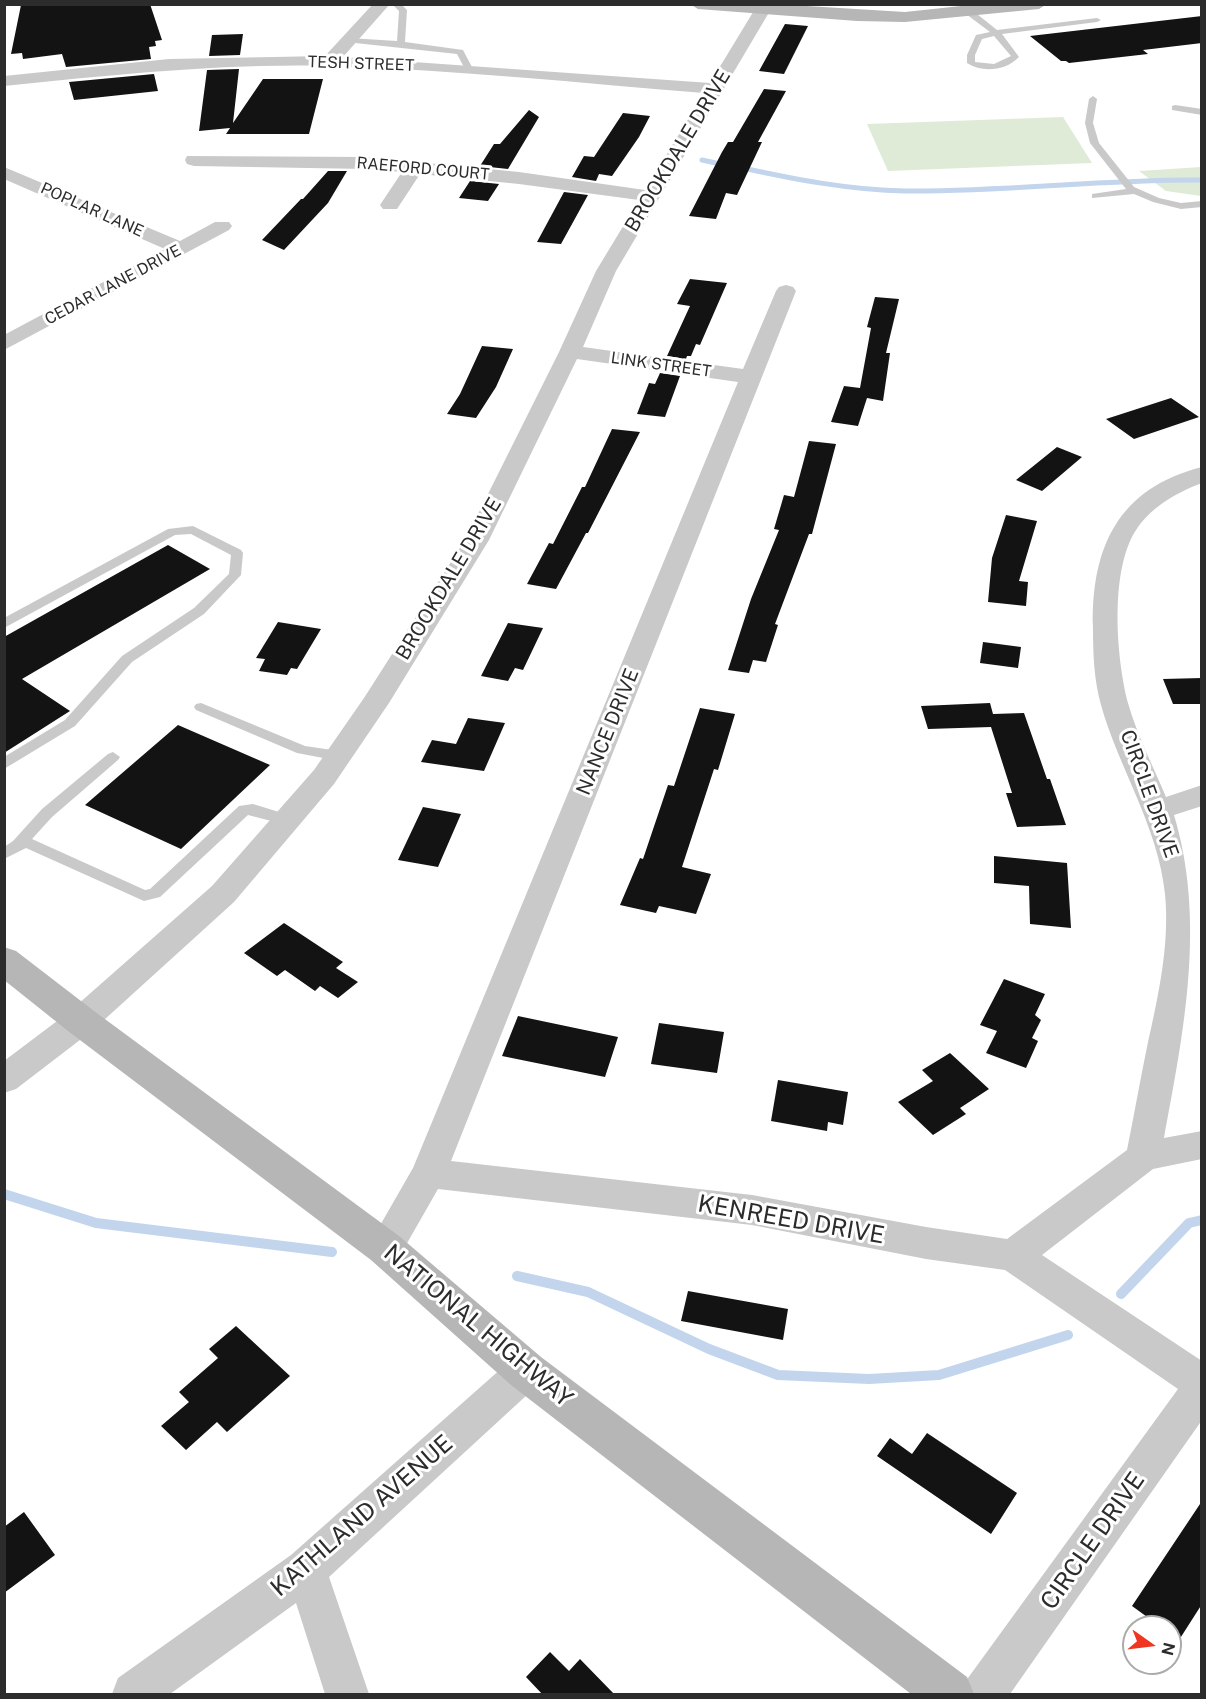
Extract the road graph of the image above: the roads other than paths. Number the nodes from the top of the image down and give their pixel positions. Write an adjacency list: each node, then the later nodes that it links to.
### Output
1 (382, 4): 9 (street)
2 (396, 4): 10 (lane)
3 (698, 4): 5 (main road)
4 (1039, 4): 6 (main road)
5 (765, 7): 6 (main road); 14 (street, BROOKDALE DRIVE)
6 (969, 12): 8 (lane)
7 (1097, 20): 8 (lane)
8 (992, 32): 8 (lane)
9 (349, 40): 10 (lane); 11 (street)
10 (401, 44): 12 (lane)
11 (330, 62): 12 (street, TESH STREET); 13 (street, TESH STREET)
12 (469, 69): 14 (street, TESH STREET)
13 (4, 81)
14 (717, 89): 22 (street, BROOKDALE DRIVE)
15 (1093, 99): 21 (lane)
16 (1175, 108): 17 (lane)
17 (1202, 112)
18 (194, 160): 19 (street, RAEFORD COURT)
19 (415, 167): 22 (street, RAEFORD COURT); 25 (street)
20 (4, 172): 27 (street, POPLAR LANE)
21 (1132, 188): 23 (lane); 24 (lane)
22 (650, 196): 30 (street, BROOKDALE DRIVE)
23 (1095, 196)
24 (1202, 204)
25 (390, 206)
26 (222, 226): 27 (street, CEDAR LANE DRIVE)
27 (180, 248): 29 (street, CEDAR LANE DRIVE)
28 (786, 291): 31 (street, NANCE DRIVE)
29 (4, 344)
30 (570, 352): 31 (street, LINK STREET); 35 (street, BROOKDALE DRIVE)
31 (752, 377): 48 (street, NANCE DRIVE)
32 (1202, 474): 39 (street, CIRCLE DRIVE)
33 (4, 624): 37 (lane)
34 (201, 707): 35 (lane)
35 (339, 756): 40 (street, BROOKDALE DRIVE)
36 (113, 757): 41 (lane)
37 (4, 764)
38 (1202, 795): 39 (street)
39 (1159, 810): 47 (street, CIRCLE DRIVE)
40 (287, 820): 41 (lane); 44 (street, BROOKDALE DRIVE)
41 (18, 845): 42 (lane)
42 (4, 854)
43 (4, 960): 44 (main road, NATIONAL HIGHWAY)
44 (81, 1021): 45 (street, BROOKDALE DRIVE); 49 (main road, NATIONAL HIGHWAY)
45 (4, 1080)
46 (1202, 1145): 47 (street)
47 (1143, 1157): 50 (street)
48 (429, 1173): 49 (street); 50 (street, KENREED DRIVE)
49 (385, 1248): 51 (main road, NATIONAL HIGHWAY)
50 (1013, 1256): 52 (street, KENREED DRIVE)
51 (526, 1371): 53 (street, KATHLAND AVENUE); 56 (main road, NATIONAL HIGHWAY)
52 (1202, 1385): 57 (street, CIRCLE DRIVE)
53 (306, 1570): 54 (street, KATHLAND AVENUE); 55 (street)
54 (134, 1695)
55 (347, 1695)
56 (950, 1695)
57 (984, 1695)

